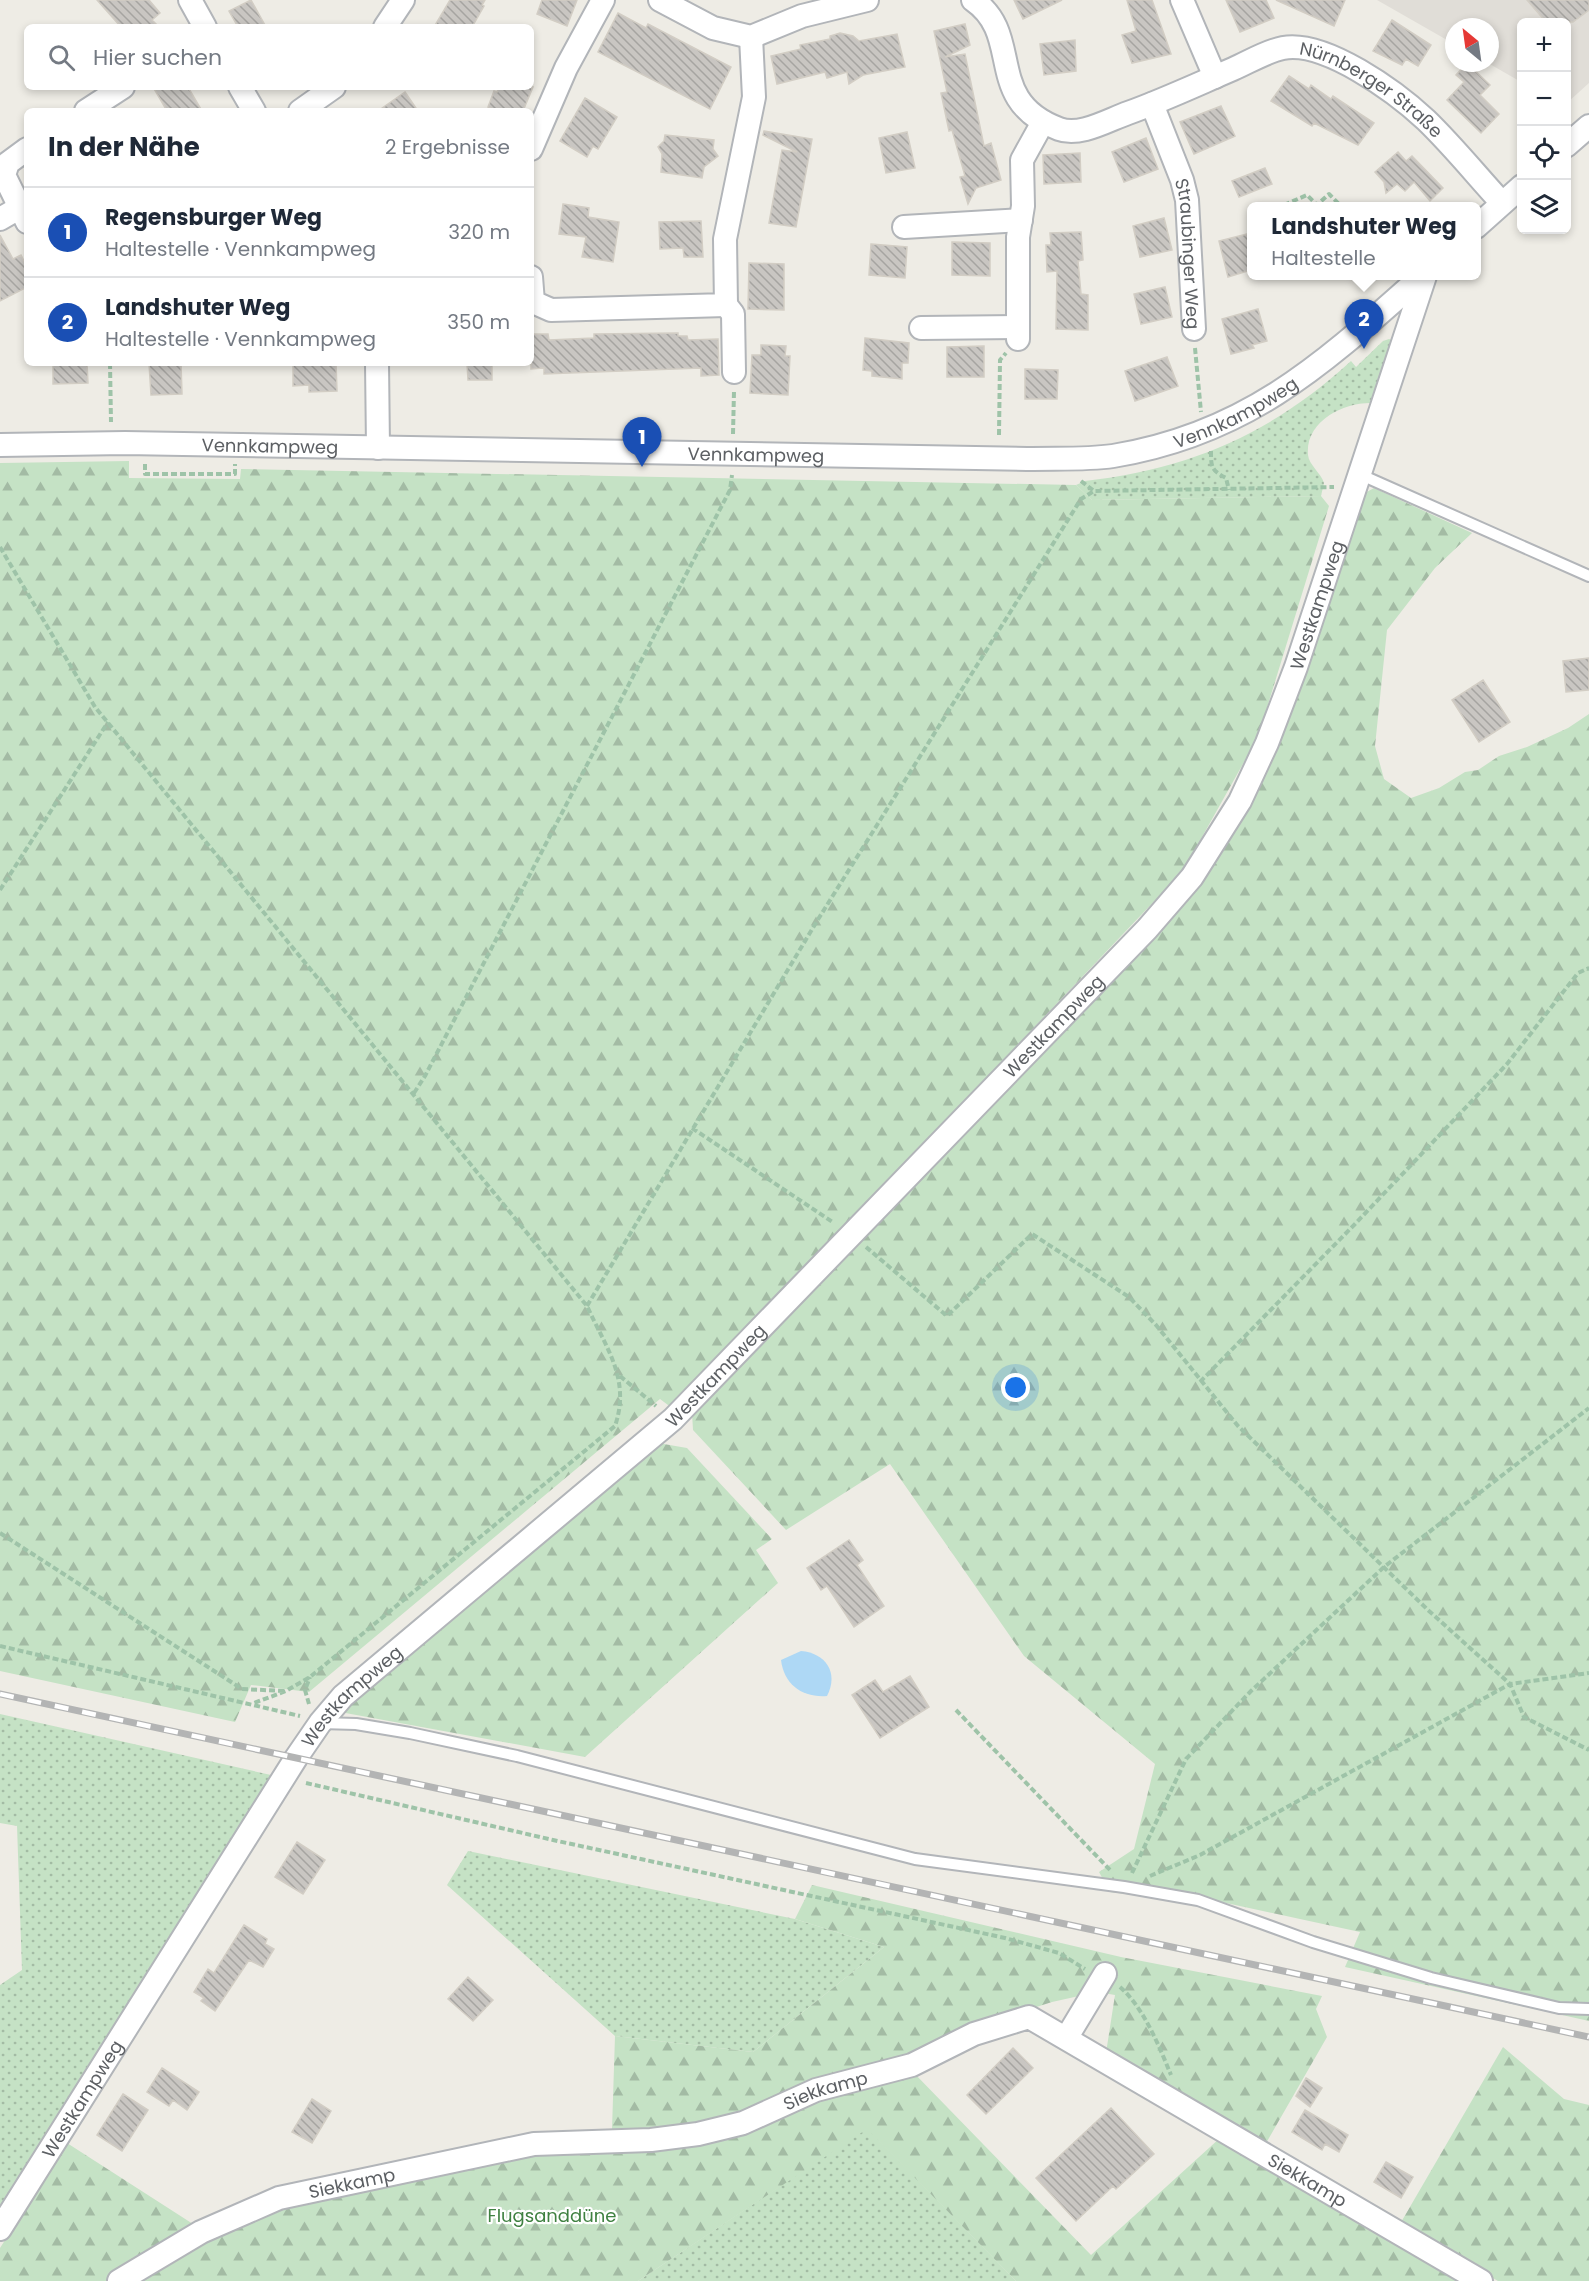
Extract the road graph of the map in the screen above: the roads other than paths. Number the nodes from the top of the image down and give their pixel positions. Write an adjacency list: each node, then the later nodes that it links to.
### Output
1 (190, 0): 8 (street)
2 (403, 0): 9 (street)
3 (603, 0): 21 (street)
4 (660, 0): 10 (street)
5 (867, 0): 10 (street)
6 (973, 0): 19 (street, Nürnberger Straße)
7 (1182, 0): 11 (street)
8 (203, 24)
9 (387, 24)
10 (751, 37): 33 (street)
11 (1215, 77): 15 (street, Nürnberger Straße); 25 (street, Nürnberger Straße)
12 (118, 90): 16 (street)
13 (242, 90): 17 (street)
14 (330, 90): 18 (street)
15 (1152, 104): 19 (street, Nürnberger Straße); 35 (street, Straubinger Weg)
16 (91, 108)
17 (252, 108)
18 (304, 108)
19 (1043, 122): 27 (street)
20 (1589, 126): 22 (street)
21 (534, 142)
22 (1571, 142)
23 (24, 150): 26 (street)
24 (1517, 190): 25 (street)
25 (1502, 203): 28 (street)
26 (15, 216)
27 (1021, 220): 29 (street); 34 (street)
28 (1481, 222)
29 (904, 227)
30 (1418, 280): 39 (street, Vennkampweg)
31 (1422, 280): 40 (street, Westkampweg)
32 (534, 303): 33 (street)
33 (726, 305): 37 (street)
34 (921, 328)
35 (1194, 329)
36 (377, 366): 39 (street)
37 (734, 372)
38 (0, 445): 39 (street, Vennkampweg)
39 (378, 448)
40 (1357, 480): 41 (lane); 42 (street, Westkampweg)
41 (1589, 576)
42 (320, 1723): 44 (lane); 46 (street, Westkampweg)
43 (1105, 1974): 45 (street)
44 (1589, 2009)
45 (1067, 2037): 47 (street, Siekkamp); 48 (street, Siekkamp)
46 (0, 2229)
47 (119, 2281)
48 (1481, 2281)

